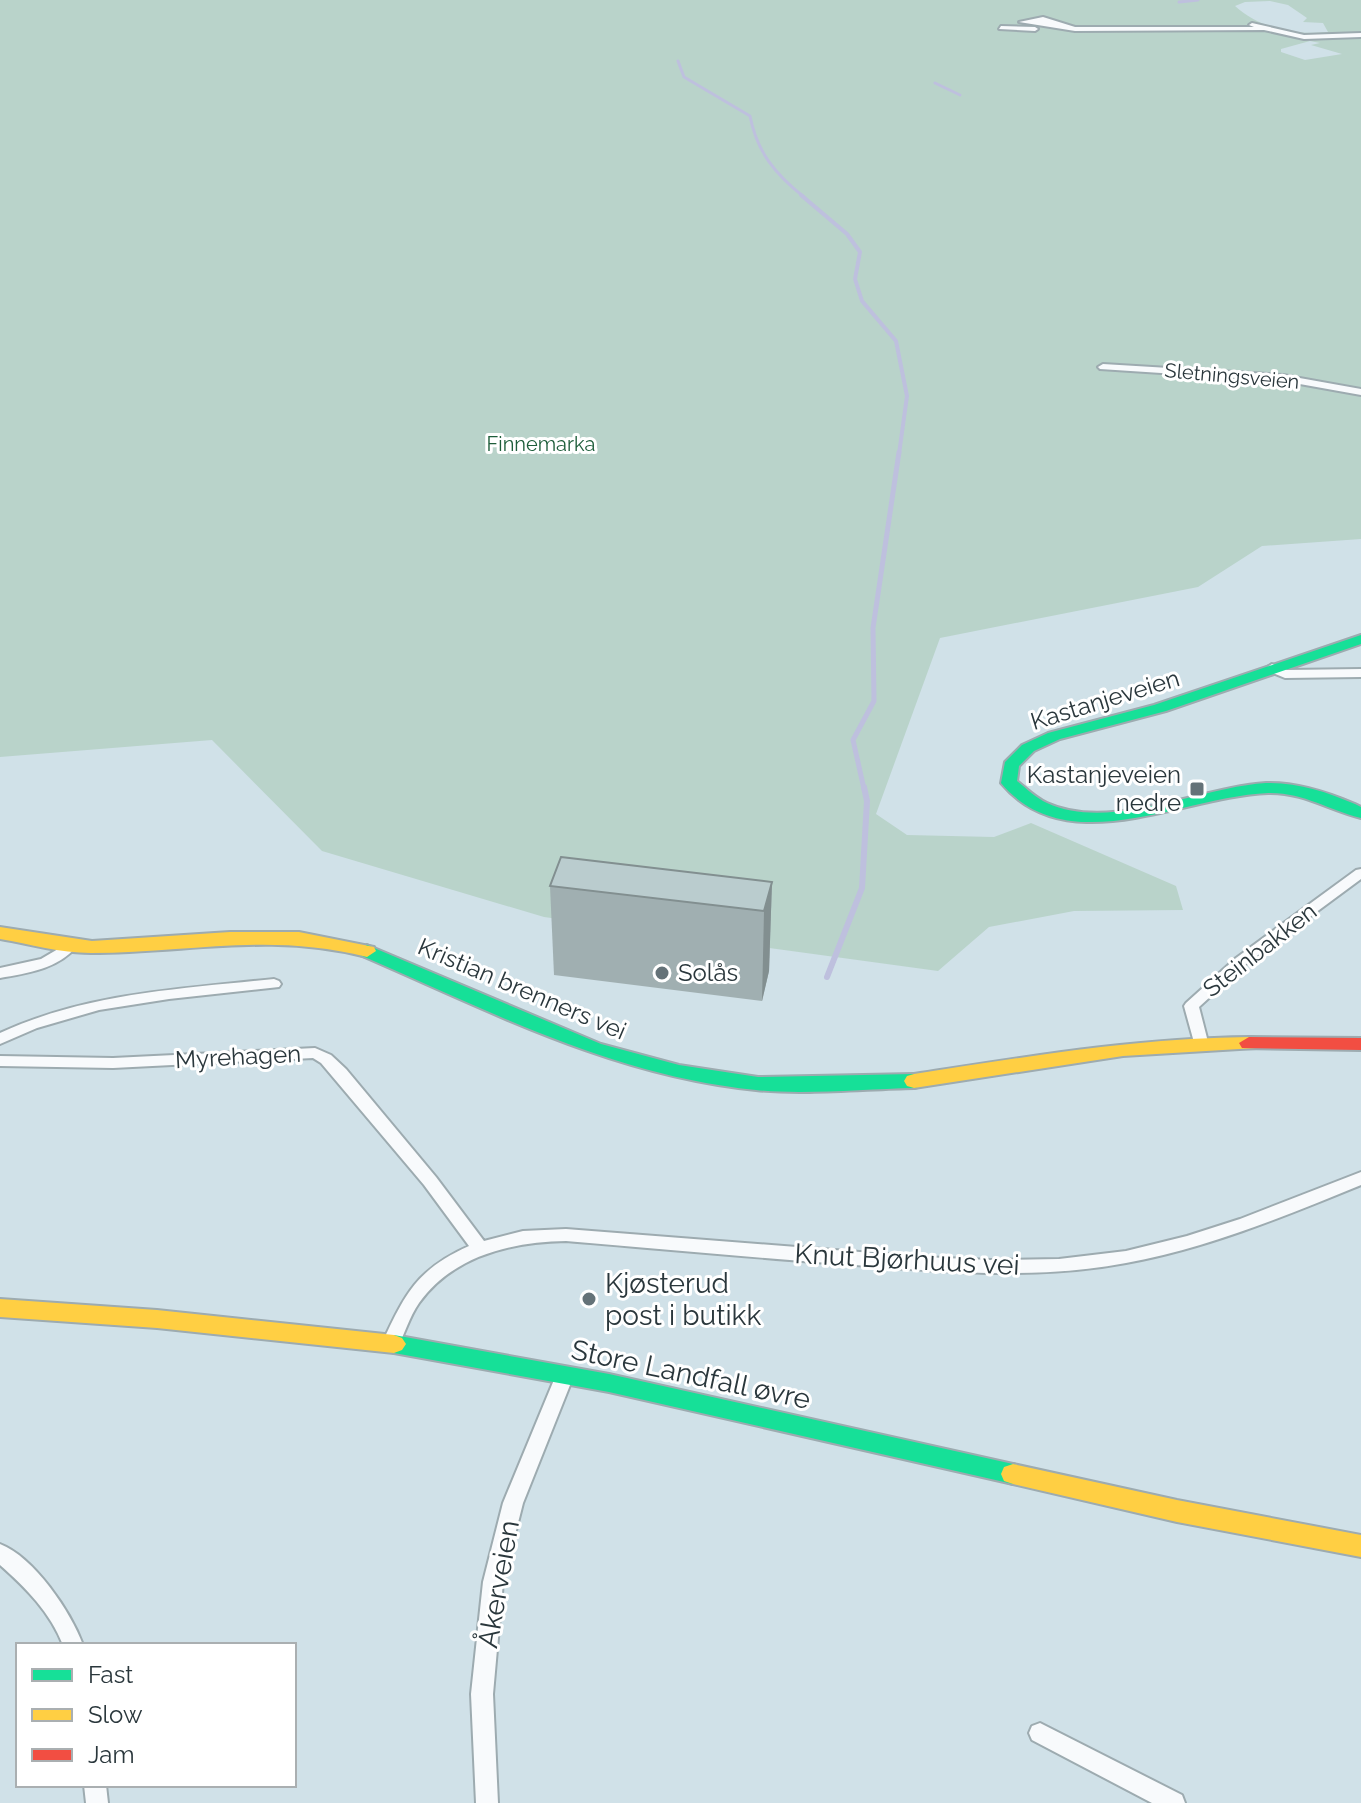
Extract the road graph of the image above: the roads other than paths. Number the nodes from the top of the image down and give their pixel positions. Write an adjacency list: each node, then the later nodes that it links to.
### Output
1 (1245, 22): 5 (street)
2 (1047, 27): 3 (street); 4 (street); 4 (street)
3 (1001, 28)
4 (1067, 28): 5 (street)
5 (1261, 29): 8 (street)
6 (1316, 34): 8 (street)
7 (1360, 35): 8 (street)
8 (1325, 38)
9 (1103, 367): 10 (street, Sletningsveien)
10 (1361, 392)
11 (1361, 639): 12 (street, Kastanjeveien)
12 (1272, 668): 13 (street); 14 (street, Kastanjeveien)
13 (1361, 673)
14 (1361, 813)
15 (1361, 873): 21 (street, Steinbakken)
16 (0, 933): 17 (street, Kristian brenners vei)
17 (70, 946): 18 (street); 21 (street, Kristian brenners vei)
18 (0, 973)
19 (274, 984): 20 (street)
20 (0, 1039)
21 (1200, 1042): 22 (street, Kristian brenners vei)
22 (1361, 1044)
23 (0, 1061): 25 (street, Myrehagen)
24 (1361, 1178): 25 (street, Knut Bjørhuus vei)
25 (480, 1248): 27 (street, Knut Bjørhuus vei)
26 (0, 1308): 27 (street, Store Landfall øvre)
27 (391, 1343): 28 (street, Store Landfall øvre)
28 (565, 1375): 29 (street, Store Landfall øvre); 33 (street, Åkerveien)
29 (1361, 1546)
30 (0, 1553): 31 (street)
31 (72, 1643)
32 (1040, 1733): 34 (street)
33 (487, 1803)
34 (1174, 1803)

